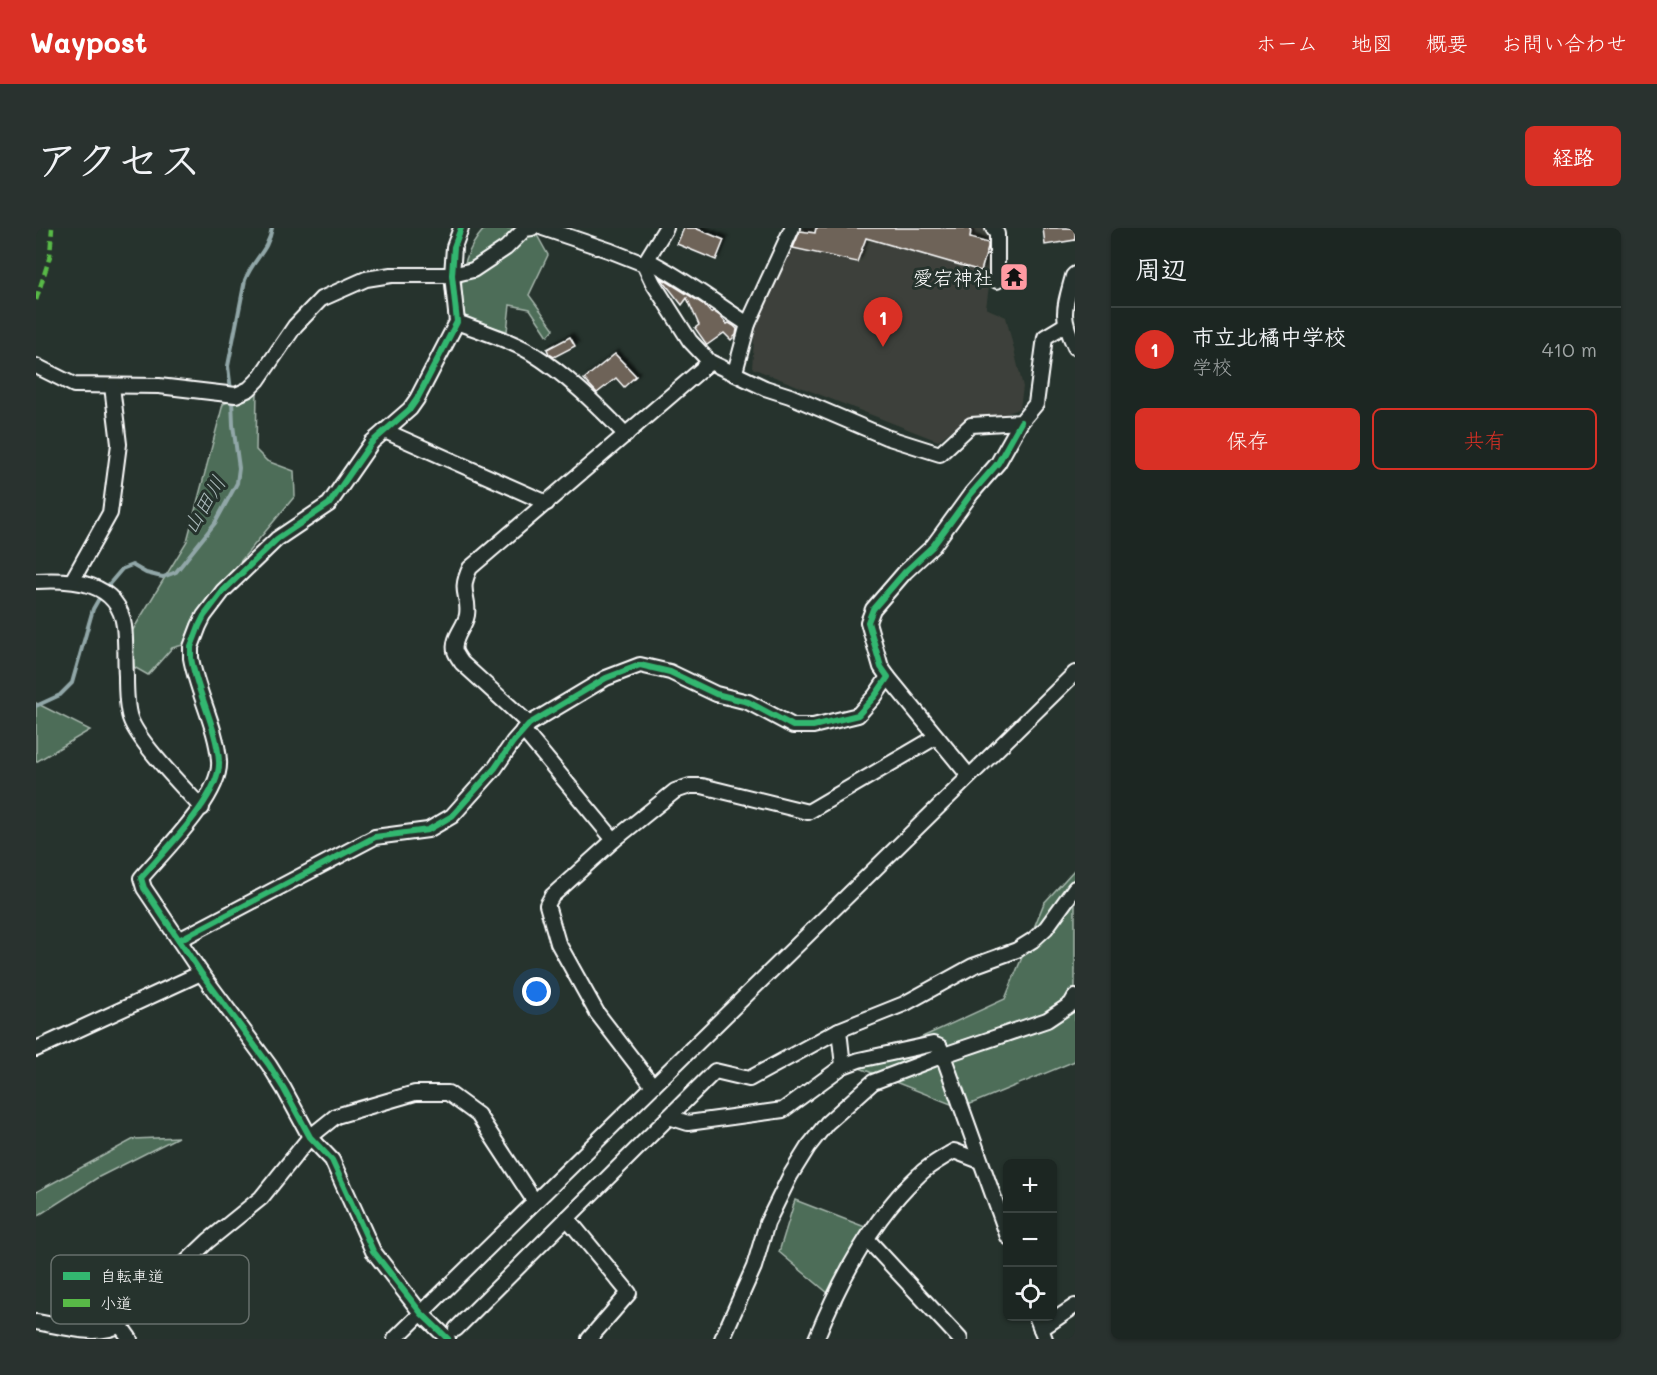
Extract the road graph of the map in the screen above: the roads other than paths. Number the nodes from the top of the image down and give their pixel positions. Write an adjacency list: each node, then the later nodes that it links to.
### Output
1 (462, 228): 9 (street)
2 (532, 228): 9 (street)
3 (543, 228): 7 (street)
4 (666, 228): 7 (street)
5 (792, 228): 12 (street)
6 (993, 228): 10 (street)
7 (646, 262): 12 (street); 15 (street)
8 (1075, 274): 13 (street)
9 (452, 275): 11 (street); 18 (street)
10 (997, 280)
11 (457, 322): 20 (street); 21 (street)
12 (748, 324): 17 (street)
13 (1065, 326): 14 (street); 19 (street)
14 (1075, 346)
15 (710, 362): 17 (street); 21 (street)
16 (36, 366): 18 (street)
17 (735, 372): 19 (street)
18 (112, 386): 23 (street)
19 (1021, 422): 26 (street)
20 (385, 431): 22 (street); 30 (street)
21 (626, 435): 22 (street)
22 (547, 503): 27 (street)
23 (72, 580): 24 (street); 30 (street)
24 (36, 581)
25 (1075, 673): 29 (street)
26 (888, 677): 27 (street); 28 (street)
27 (526, 727): 31 (street); 33 (street)
28 (936, 737): 29 (street); 31 (street)
29 (969, 776): 40 (street)
30 (202, 808): 33 (street)
31 (614, 840): 40 (street)
32 (1075, 888): 36 (street)
33 (179, 940): 34 (street)
34 (201, 973): 37 (street); 42 (street)
35 (1075, 997): 38 (street)
36 (839, 1030): 39 (street); 41 (street)
37 (36, 1049)
38 (944, 1055): 39 (street); 43 (street); 58 (street)
39 (843, 1066): 41 (street)
40 (653, 1086): 44 (street)
41 (669, 1117): 45 (street)
42 (310, 1137): 44 (street); 48 (street); 50 (street)
43 (980, 1161): 46 (street); 47 (street)
44 (535, 1202): 50 (street)
45 (567, 1218): 54 (street); 57 (street)
46 (1003, 1223)
47 (867, 1239): 59 (street); 60 (street)
48 (193, 1255)
49 (1075, 1306): 53 (street)
50 (421, 1314): 54 (street); 56 (street)
51 (36, 1322): 52 (street)
52 (120, 1325): 55 (street)
53 (1041, 1328)
54 (452, 1334)
55 (130, 1339)
56 (395, 1339)
57 (589, 1339)
58 (722, 1339)
59 (816, 1339)
60 (960, 1339)

